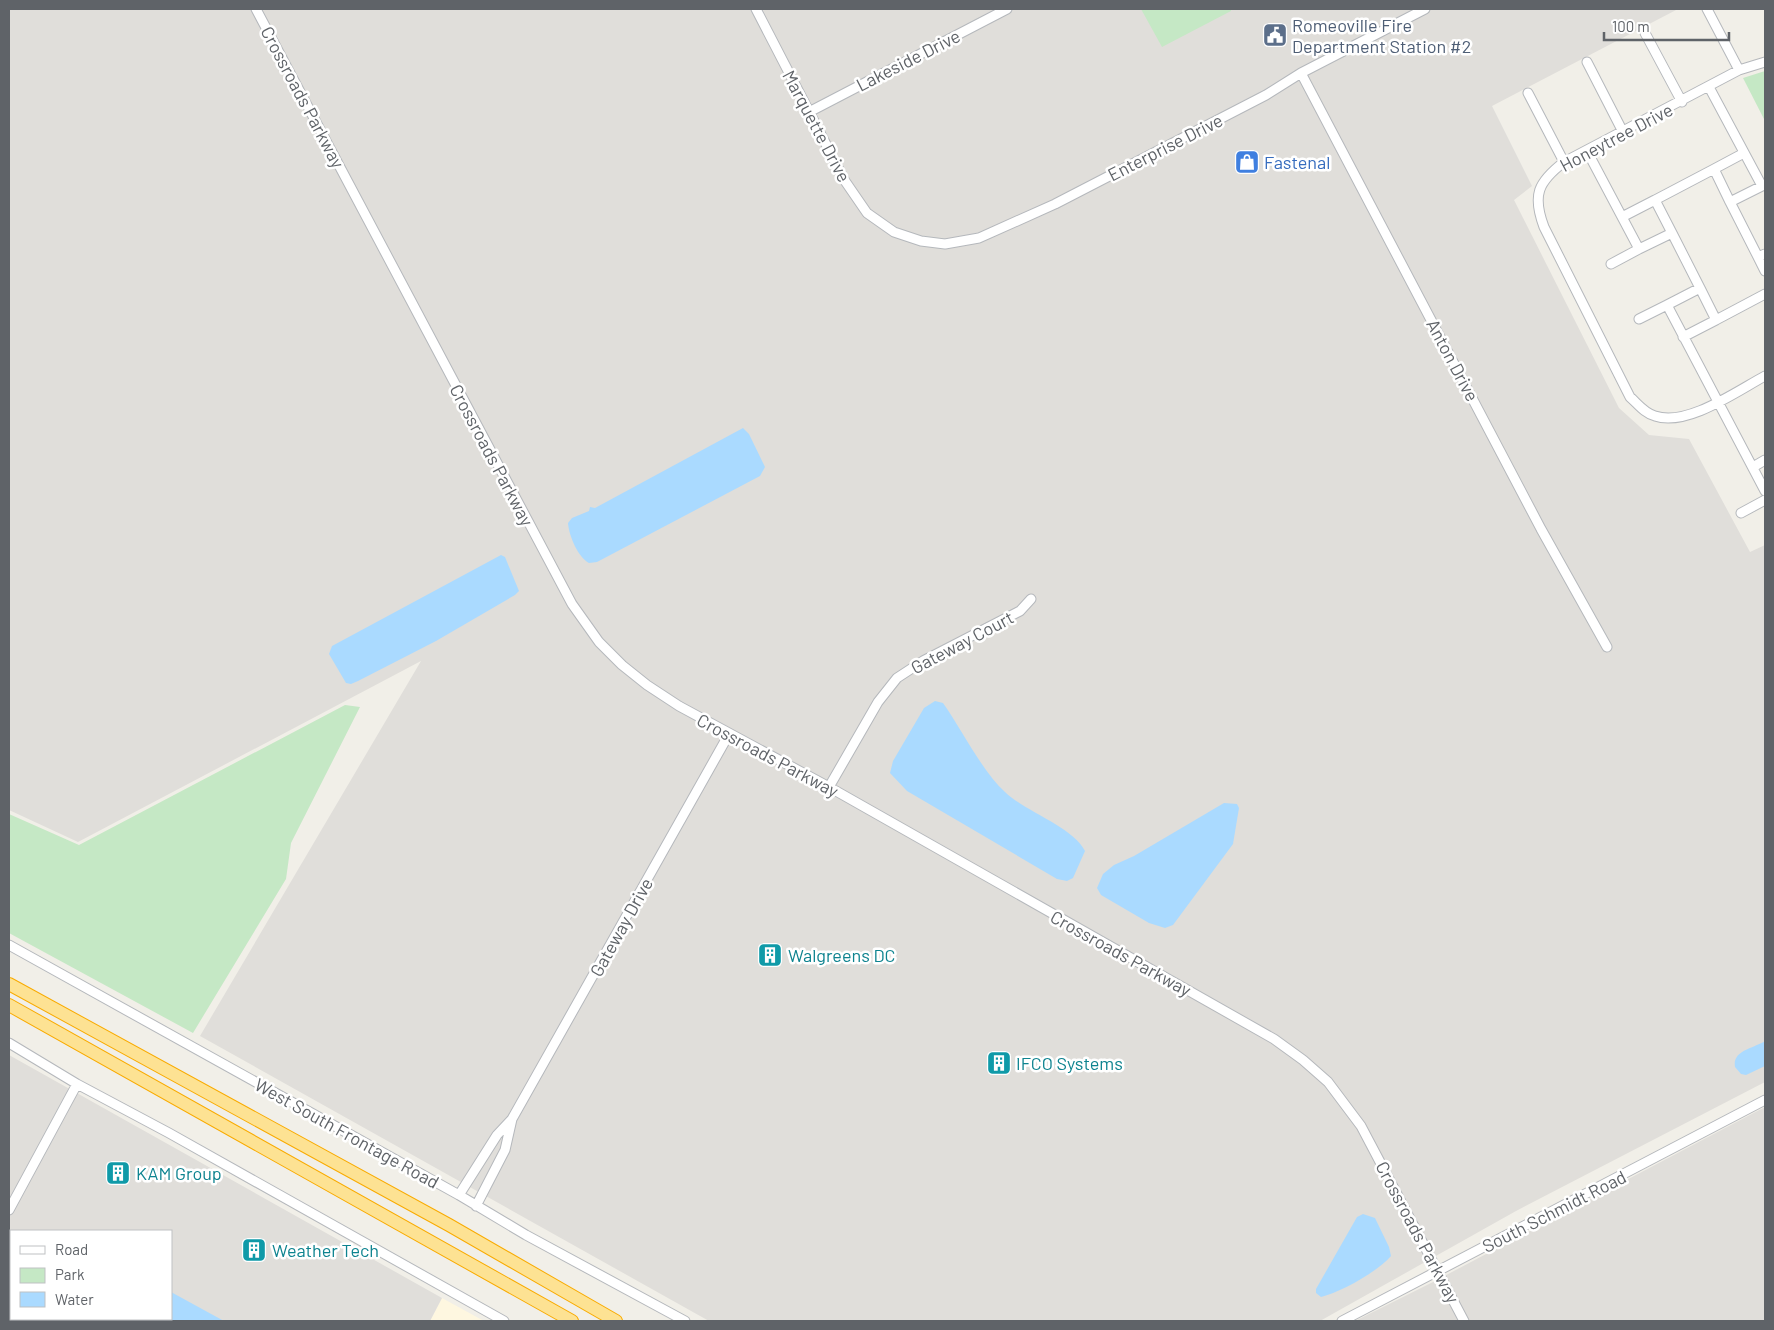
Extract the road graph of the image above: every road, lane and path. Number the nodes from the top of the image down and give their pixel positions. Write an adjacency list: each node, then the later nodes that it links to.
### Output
1 (256, 9): 45 (street, Crossroads Parkway)
2 (756, 9): 14 (street, Marquette Drive)
3 (1007, 9): 14 (street, Lakeside Drive)
4 (1425, 9): 10 (street, Enterprise Drive)
5 (1707, 9): 9 (street)
6 (1645, 33): 13 (street)
7 (1587, 62): 15 (street)
8 (1765, 62): 9 (street, Honeytree Drive)
9 (1739, 70): 11 (street, Honeytree Drive)
10 (1301, 73): 24 (street, Enterprise Drive); 44 (street, Anton Drive)
11 (1709, 87): 13 (street, Honeytree Drive); 17 (street)
12 (1528, 92): 18 (street)
13 (1682, 102): 15 (street, Honeytree Drive)
14 (809, 112): 24 (street, Marquette Drive)
15 (1623, 132): 16 (street, Honeytree Drive)
16 (1587, 151): 18 (street, Honeytree Drive); 23 (street)
17 (1744, 153): 19 (street); 20 (street)
18 (1564, 162): 37 (street, Honeytree Drive)
19 (1714, 169): 21 (street); 22 (street)
20 (1764, 185): 22 (street)
21 (1655, 200): 23 (street); 25 (street)
22 (1730, 202): 27 (street)
23 (1622, 217): 26 (street)
24 (894, 232)
25 (1672, 233): 26 (street); 30 (street)
26 (1640, 250): 28 (street)
27 (1762, 256): 29 (street)
28 (1611, 264)
29 (1765, 271)
30 (1700, 288): 32 (street); 34 (street)
31 (1765, 294): 34 (street)
32 (1667, 305): 33 (street); 35 (street)
33 (1639, 319)
34 (1716, 320): 35 (street)
35 (1683, 337): 37 (street)
36 (1765, 376): 37 (street, Honeytree Drive)
37 (1716, 401): 39 (street)
38 (1765, 460): 39 (street)
39 (1753, 467): 40 (street)
40 (1765, 491)
41 (1765, 500): 42 (street)
42 (1741, 513)
43 (1031, 599): 46 (street, Gateway Court)
44 (1606, 647)
45 (729, 734): 46 (street, Crossroads Parkway); 53 (street, Gateway Drive)
46 (829, 787): 57 (street, Crossroads Parkway)
47 (9, 945): 54 (street, West South Frontage Road)
48 (9, 984): 60 (highway)
49 (9, 1005): 59 (highway)
50 (9, 1043): 51 (street)
51 (78, 1084): 56 (street); 58 (street)
52 (1765, 1100): 57 (street, South Schmidt Road)
53 (512, 1119): 54 (street, Gateway Drive); 55 (street, Gateway Drive)
54 (459, 1195): 55 (street, West South Frontage Road)
55 (476, 1206): 61 (street, West South Frontage Road)
56 (9, 1210)
57 (1438, 1271): 62 (street, South Schmidt Road); 63 (street, Crossroads Parkway)
58 (504, 1321)
59 (572, 1321)
60 (616, 1321)
61 (685, 1321)
62 (1342, 1321)
63 (1464, 1321)

